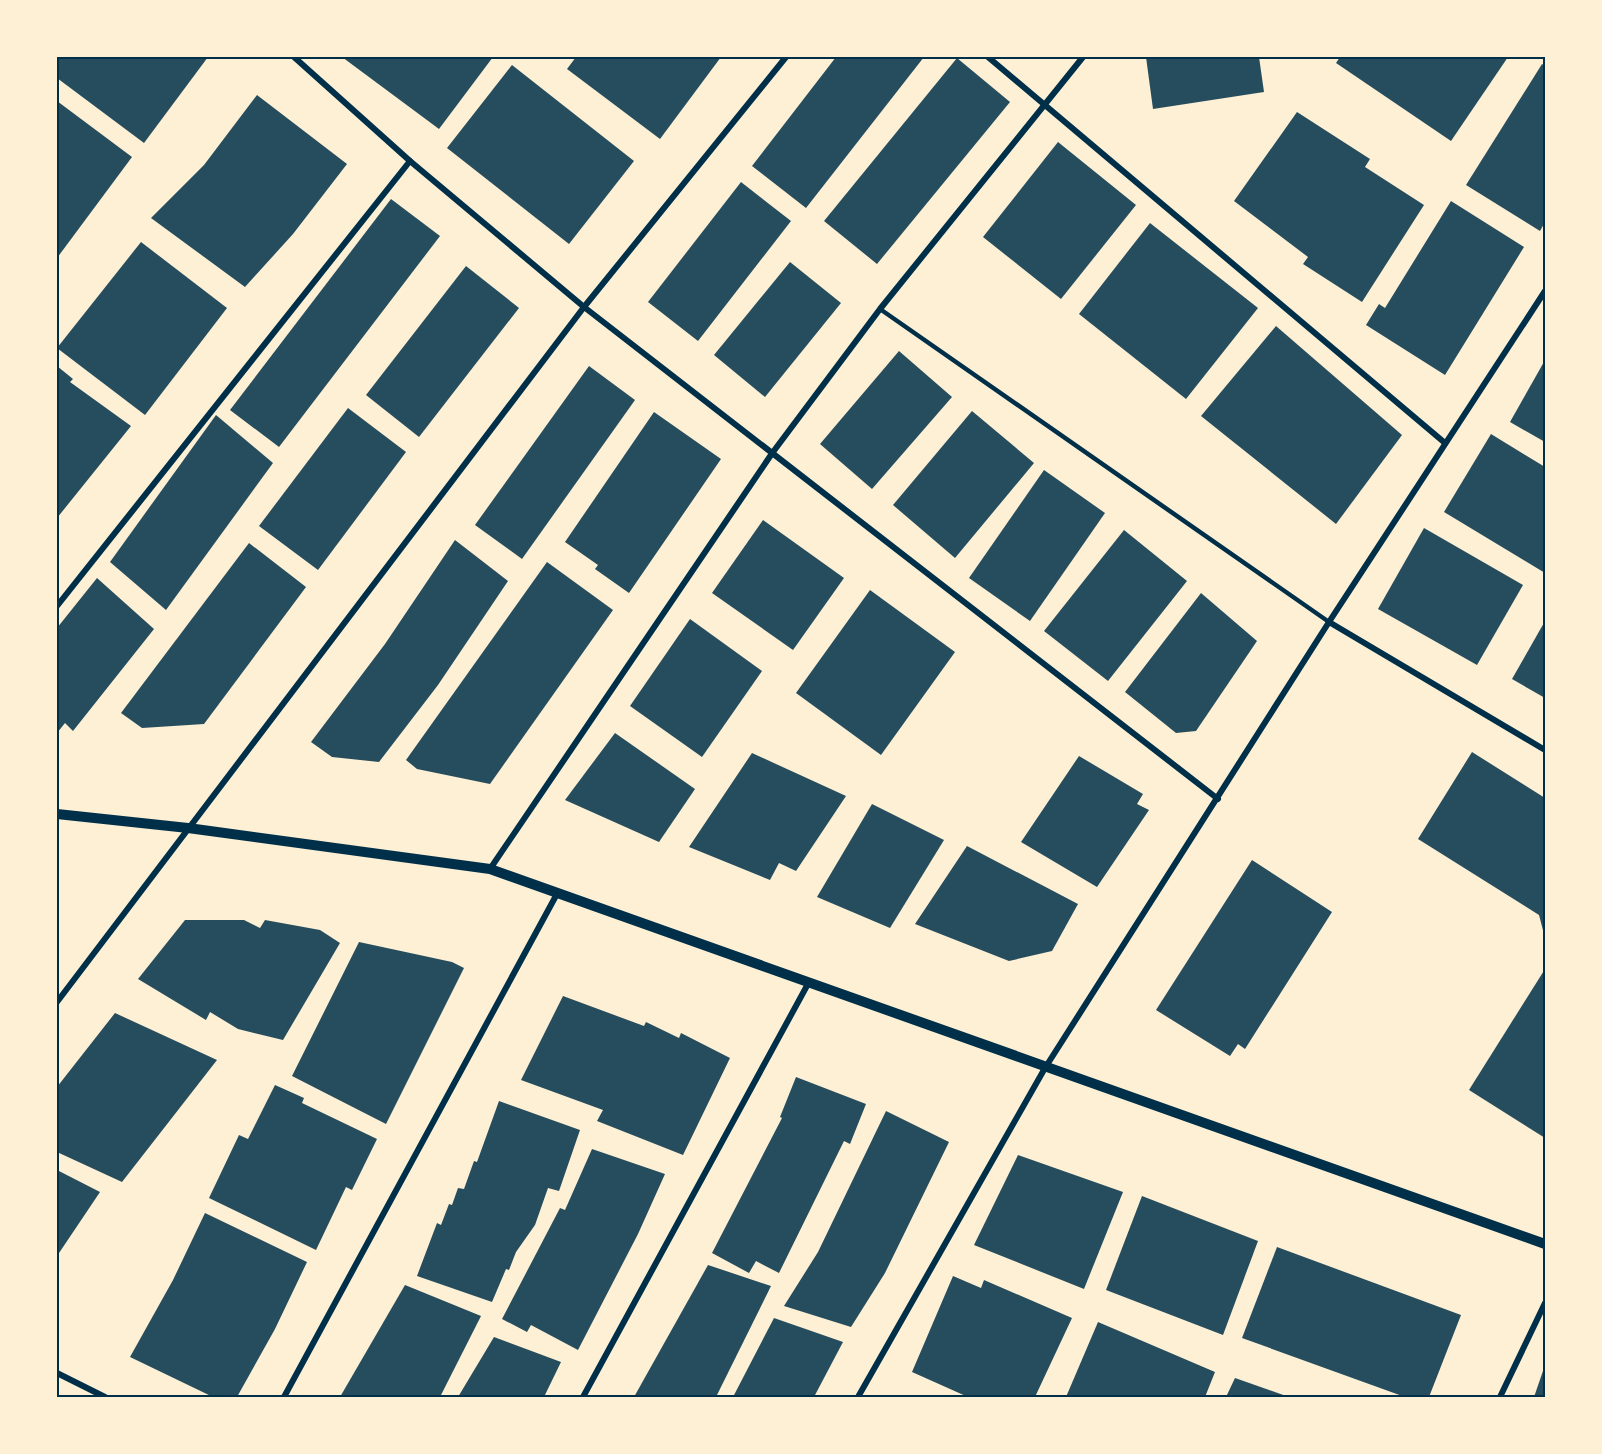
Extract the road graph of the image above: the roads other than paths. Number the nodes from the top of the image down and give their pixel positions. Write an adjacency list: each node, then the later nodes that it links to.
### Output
1 (786, 57): 8 (street)
2 (988, 57): 5 (street)
3 (1083, 57): 5 (street)
4 (296, 58): 6 (street)
5 (1044, 105): 9 (street); 10 (street)
6 (410, 161): 8 (street); 12 (street)
7 (1545, 291): 10 (street)
8 (584, 307): 11 (street); 17 (street)
9 (880, 309): 11 (street); 13 (lane)
10 (1445, 443): 13 (street)
11 (773, 452): 15 (street); 18 (street)
12 (57, 606)
13 (1329, 622): 14 (street); 15 (street)
14 (1545, 750)
15 (1218, 799): 22 (street)
16 (57, 814): 17 (street)
17 (188, 828): 18 (street); 21 (street)
18 (490, 869): 19 (street)
19 (558, 891): 20 (street); 27 (street)
20 (809, 981): 22 (street); 28 (street)
21 (57, 1002)
22 (1045, 1068): 23 (street); 29 (street)
23 (1545, 1244)
24 (1545, 1303): 30 (street)
25 (57, 1373): 26 (street)
26 (105, 1397)
27 (284, 1397)
28 (583, 1397)
29 (858, 1397)
30 (1500, 1397)

